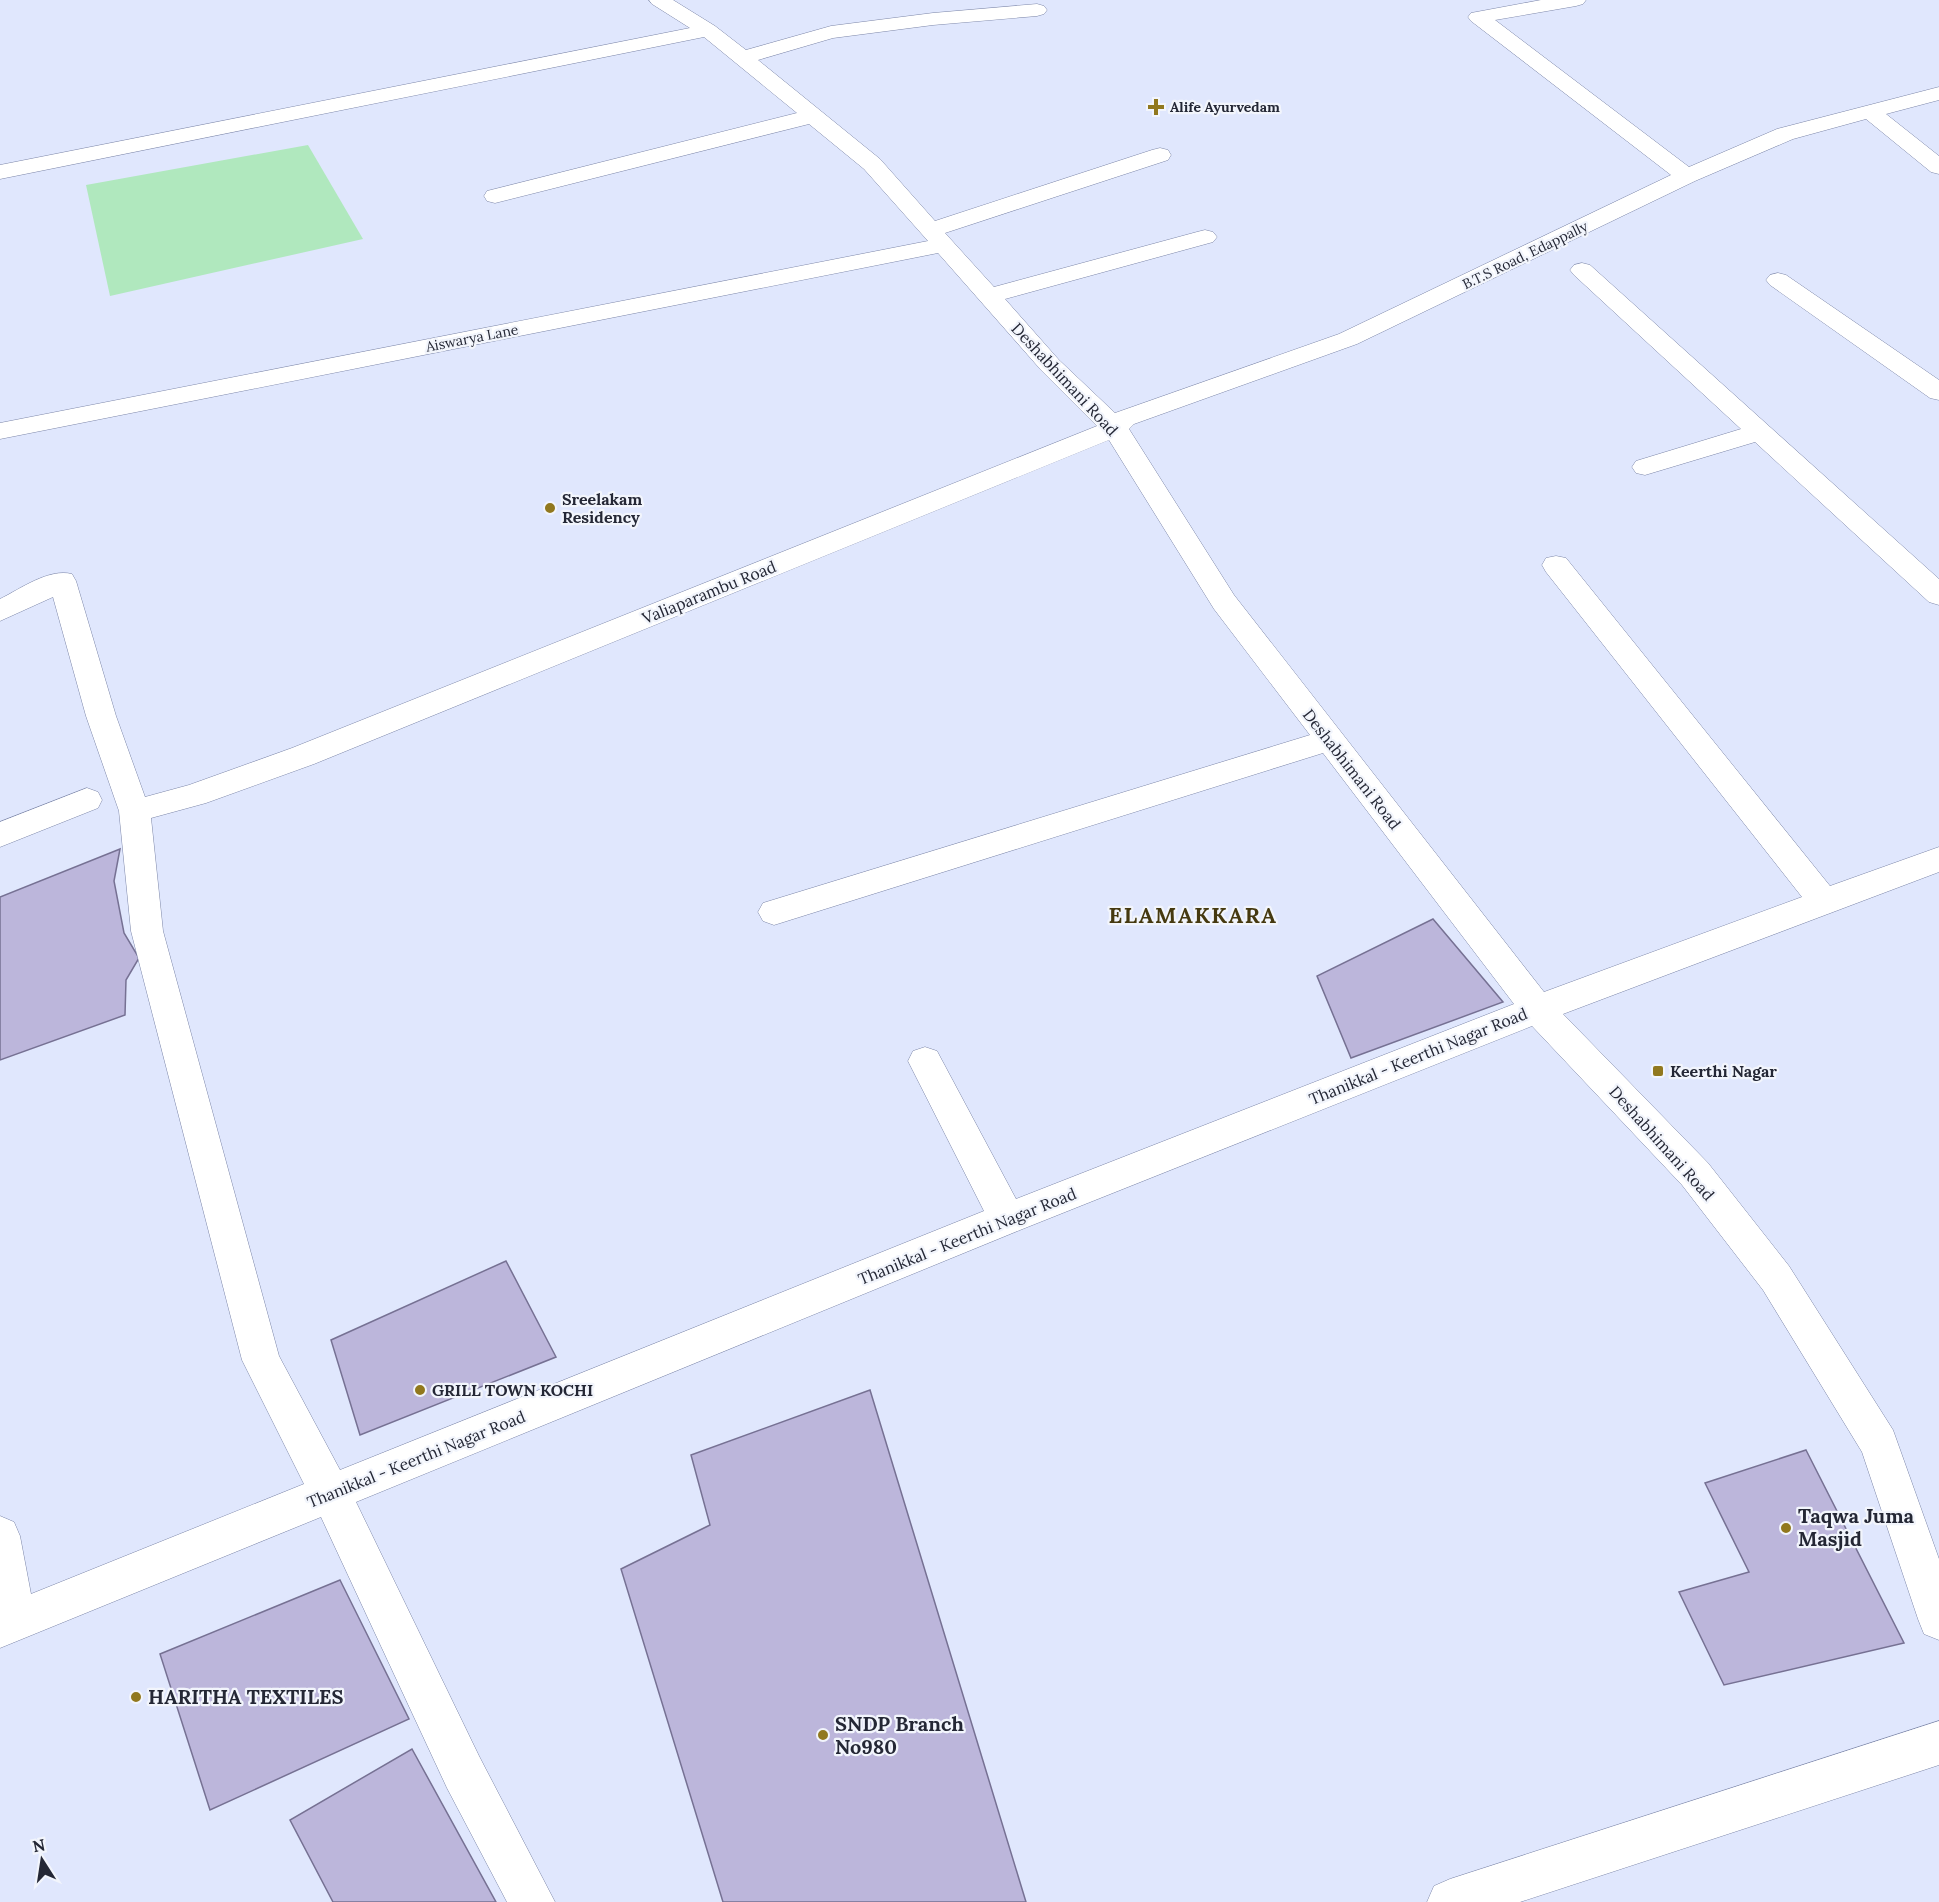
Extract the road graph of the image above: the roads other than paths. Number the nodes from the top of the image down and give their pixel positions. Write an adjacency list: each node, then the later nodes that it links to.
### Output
1 (703, 0): 3 (street)
2 (1576, 0): 13 (street)
3 (666, 4): 5 (street, Deshabhimani Road)
4 (1037, 10): 6 (street)
5 (708, 30): 6 (street, Deshabhimani Road); 12 (street)
6 (742, 58): 9 (street, Deshabhimani Road)
7 (1939, 93): 8 (street, B.T.S Road, Edappally)
8 (1869, 111): 11 (street); 13 (street, B.T.S Road, Edappally)
9 (813, 117): 14 (street); 16 (street, Deshabhimani Road)
10 (1160, 155): 16 (street, Aiswarya Lane)
11 (1939, 167)
12 (0, 172)
13 (1687, 176): 21 (street, B.T.S Road, Edappally)
14 (495, 196)
15 (1205, 237): 19 (street)
16 (938, 238): 19 (street, Deshabhimani Road); 22 (street, Aiswarya Lane)
17 (1582, 270): 23 (street)
18 (1778, 279): 20 (street)
19 (989, 296): 21 (street, Deshabhimani Road)
20 (1939, 392)
21 (1115, 428): 28 (street, Deshabhimani Road); 30 (street, Valiaparambu Road)
22 (0, 431)
23 (1759, 432): 24 (street); 26 (street)
24 (1645, 467)
25 (1556, 565): 33 (street)
26 (1939, 595)
27 (0, 611): 30 (street)
28 (1330, 740): 34 (street); 35 (street, Deshabhimani Road)
29 (87, 800): 31 (street)
30 (135, 811): 38 (street)
31 (0, 835)
32 (1939, 859): 33 (street, Thanikkal - Keerthi Nagar Road)
33 (1824, 902): 35 (street, Thanikkal - Keerthi Nagar Road)
34 (774, 912)
35 (1538, 1010): 37 (street, Thanikkal - Keerthi Nagar Road); 40 (street, Deshabhimani Road)
36 (925, 1061): 37 (street)
37 (1007, 1219): 38 (street, Thanikkal - Keerthi Nagar Road)
38 (330, 1494): 41 (street, Thanikkal - Keerthi Nagar Road); 43 (street)
39 (0, 1536): 41 (street)
40 (1939, 1619)
41 (7, 1624)
42 (1939, 1743): 44 (street)
43 (532, 1902)
44 (1450, 1902)

